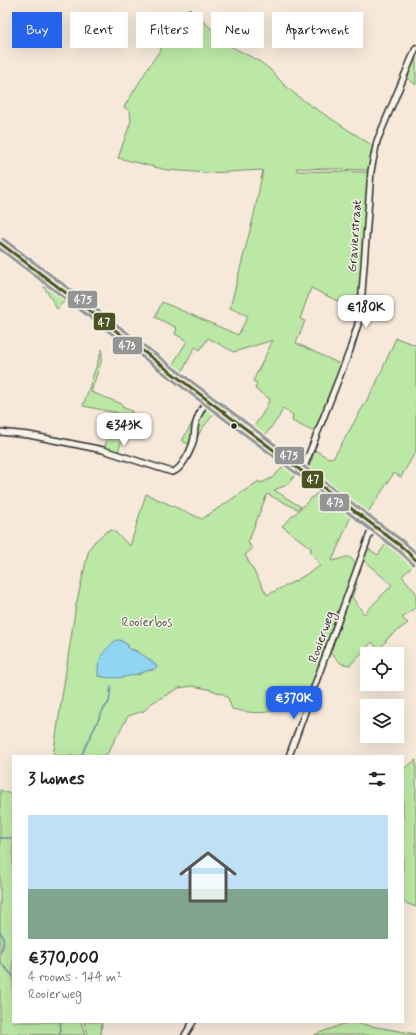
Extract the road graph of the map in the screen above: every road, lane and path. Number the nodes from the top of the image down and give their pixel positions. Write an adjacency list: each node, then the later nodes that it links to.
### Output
1 (416, 48): 5 (street, Gravierstraat)
2 (0, 243): 3 (main road)
3 (207, 400): 4 (street); 5 (main road)
4 (0, 432)
5 (301, 471): 6 (main road)
6 (374, 525): 7 (main road); 10 (street, Rooierweg)
7 (402, 547): 8 (main road); 9 (main road)
8 (416, 556)
9 (416, 560)
10 (289, 755)
11 (192, 1023): 12 (street)
12 (185, 1035)

